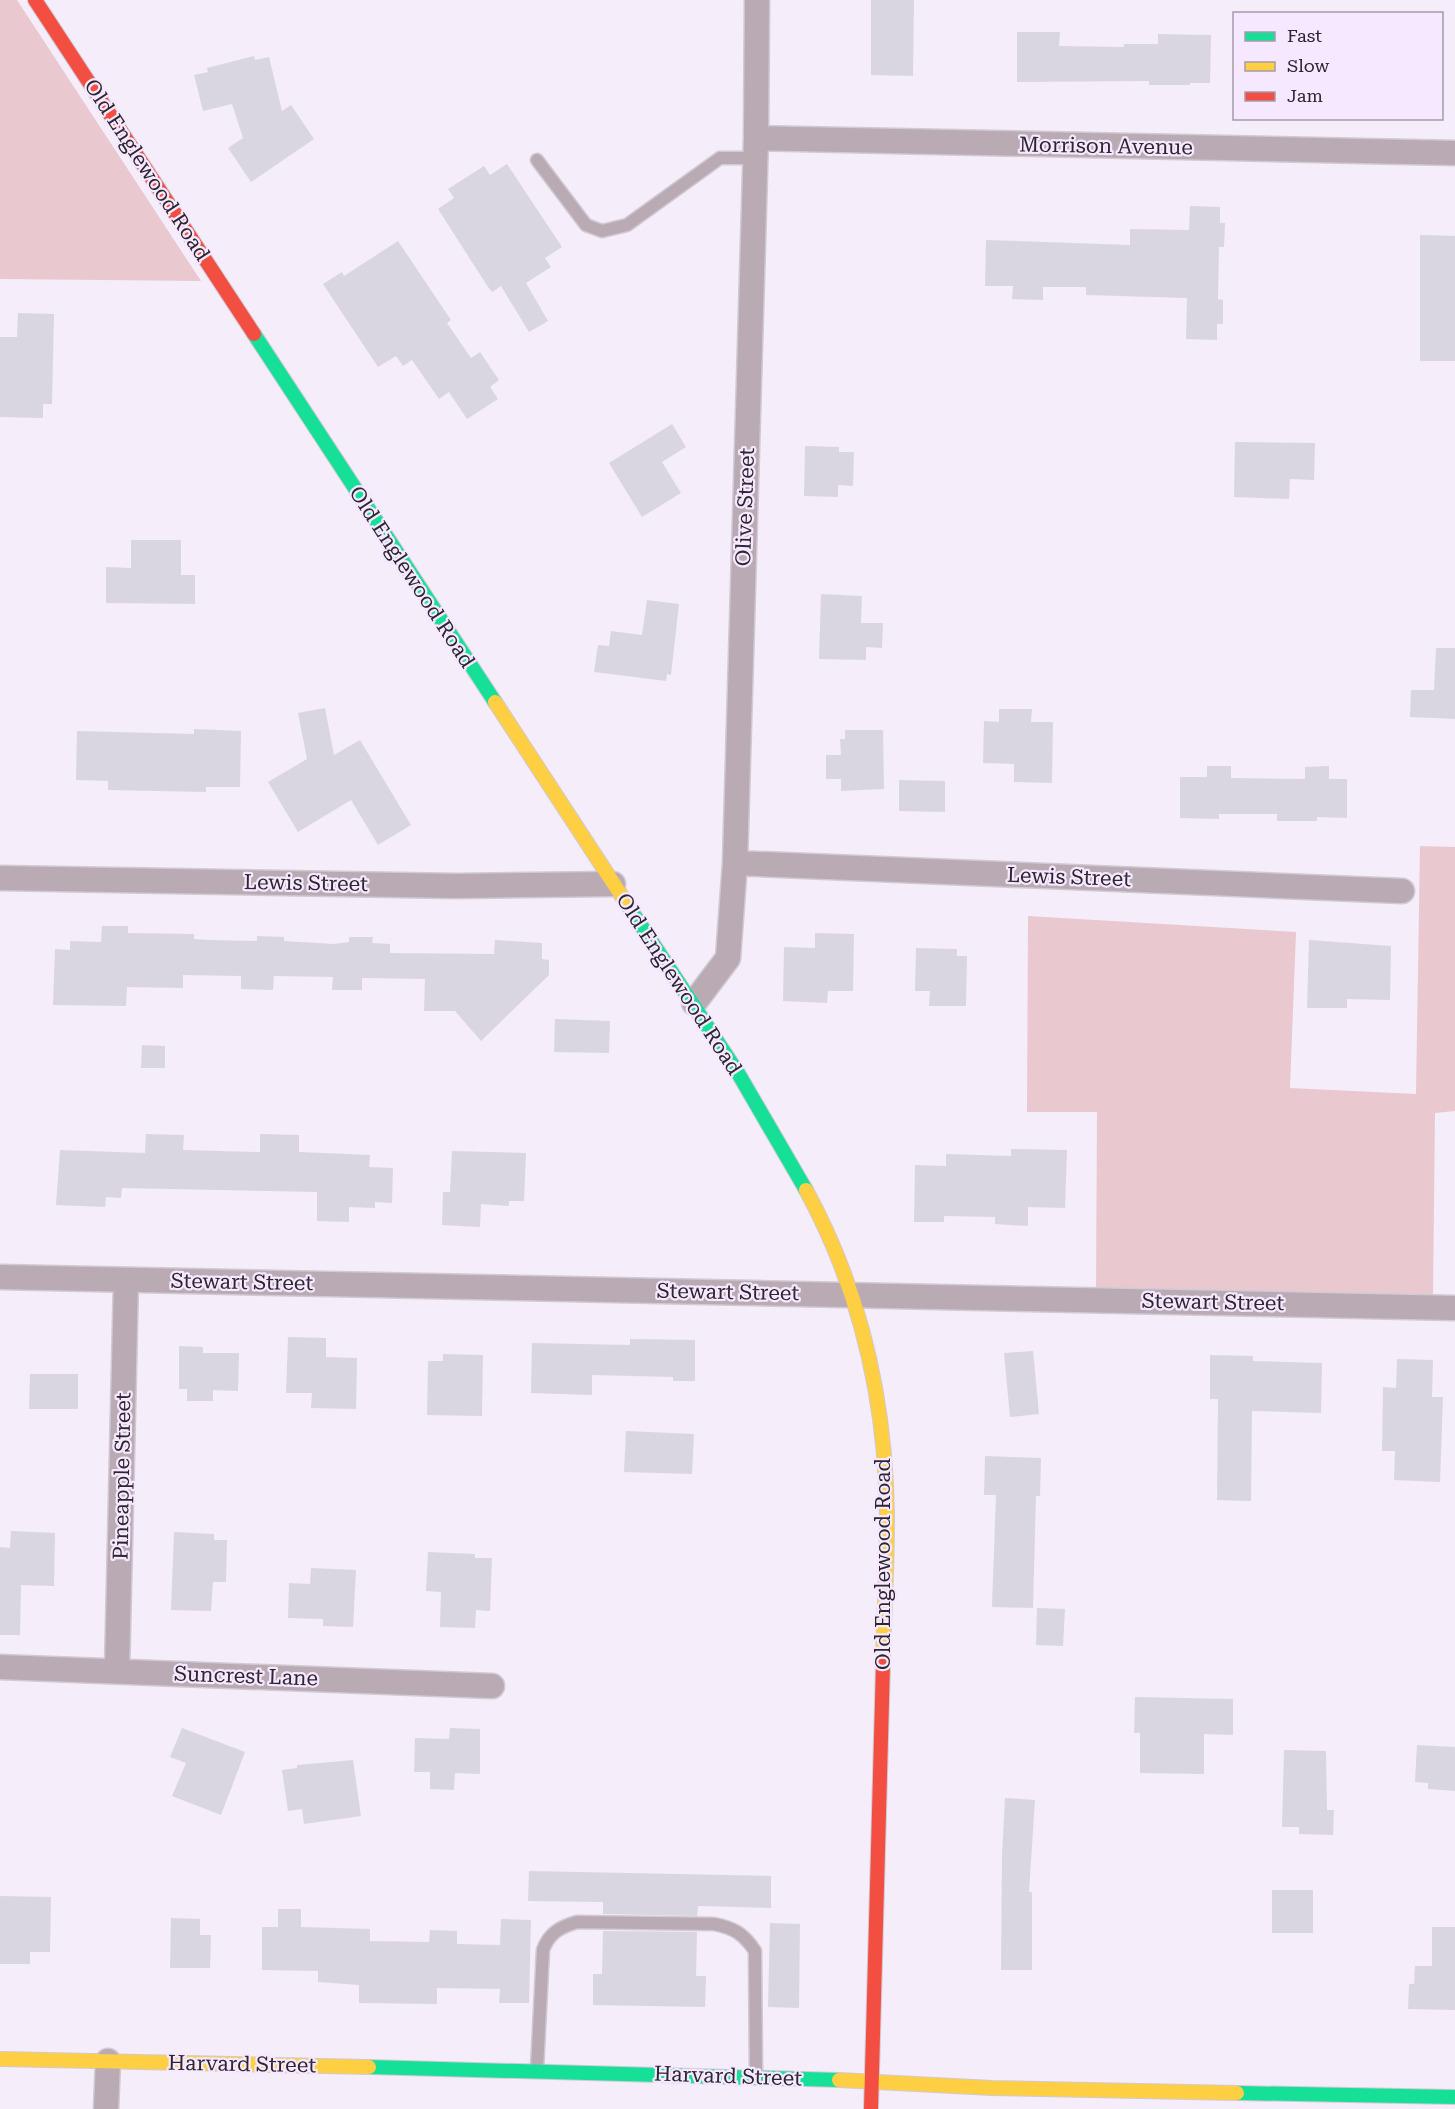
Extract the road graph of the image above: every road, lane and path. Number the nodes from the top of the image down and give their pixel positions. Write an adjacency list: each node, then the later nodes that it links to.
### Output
1 (35, 0): 8 (street, Old Englewood Road)
2 (757, 0): 3 (street, Olive Street)
3 (756, 148): 4 (street, Morrison Avenue); 5 (lane); 6 (street, Olive Street)
4 (1455, 153)
5 (537, 160)
6 (735, 863): 9 (street, Lewis Street); 10 (street, Olive Street)
7 (0, 878): 8 (street, Lewis Street)
8 (613, 884): 10 (street, Old Englewood Road)
9 (1402, 891)
10 (694, 1003): 13 (street, Old Englewood Road)
11 (0, 1277): 12 (street, Stewart Street)
12 (126, 1280): 13 (street, Stewart Street); 16 (street, Pineapple Street)
13 (854, 1295): 14 (street, Stewart Street); 22 (street, Old Englewood Road)
14 (1455, 1308)
15 (0, 1667): 16 (street, Suncrest Lane)
16 (117, 1671): 17 (street, Suncrest Lane)
17 (492, 1686)
18 (0, 2059): 19 (street, Harvard Street)
19 (108, 2061): 20 (street, Harvard Street); 24 (street)
20 (537, 2070): 21 (street, Harvard Street); 21 (lane)
21 (756, 2076): 22 (street, Harvard Street)
22 (872, 2082): 23 (street, Harvard Street); 25 (street, Old Englewood Road)
23 (1455, 2097)
24 (106, 2109)
25 (871, 2109)

